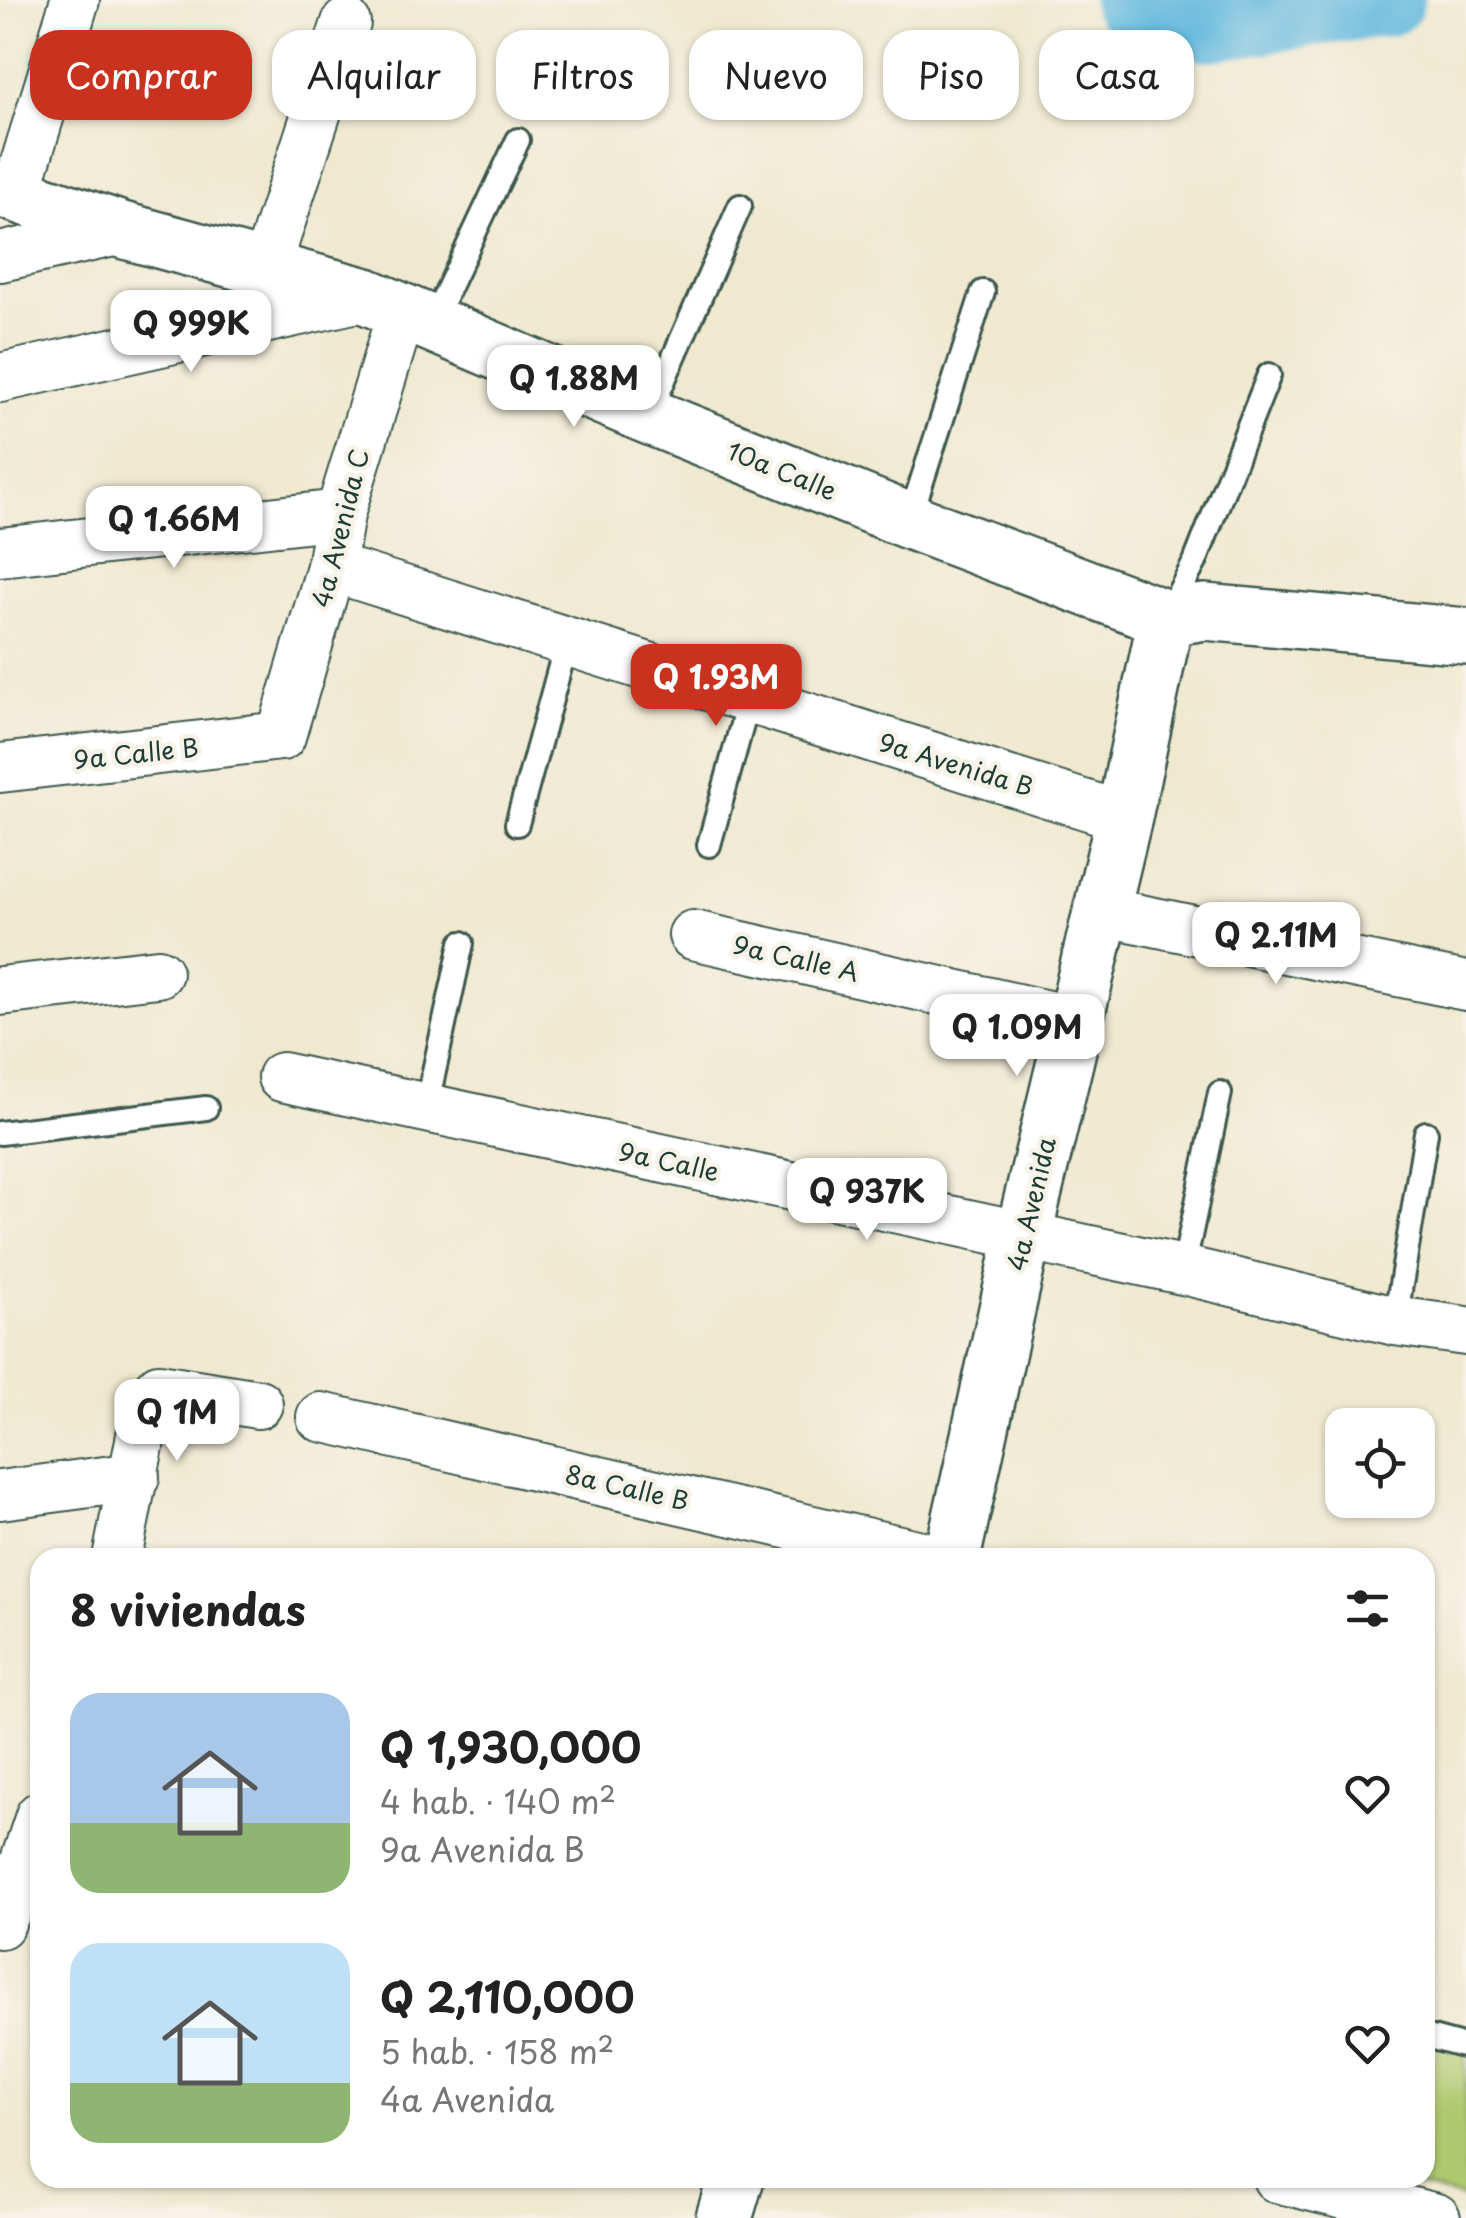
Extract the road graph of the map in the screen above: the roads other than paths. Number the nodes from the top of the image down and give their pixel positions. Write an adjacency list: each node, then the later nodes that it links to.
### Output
1 (75, 0): 4 (street)
2 (346, 24): 8 (street)
3 (518, 140): 10 (lane)
4 (8, 191): 6 (street, 10a Calle)
5 (740, 206): 13 (lane)
6 (122, 230): 7 (street); 8 (street, 10a Calle)
7 (0, 257)
8 (266, 267): 10 (street, 10a Calle)
9 (984, 292): 15 (lane)
10 (400, 310): 12 (street); 13 (street, 10a Calle); 14 (street, 4a Avenida C)
11 (1269, 375): 18 (lane)
12 (0, 378)
13 (648, 416): 15 (street, 10a Calle)
14 (340, 514): 16 (street); 17 (street, 4a Avenida C)
15 (909, 521): 18 (street, 10a Calle)
16 (0, 552)
17 (331, 567): 20 (street, 9a Avenida B); 22 (street, 4a Avenida C)
18 (1166, 618): 19 (street, 10a Calle); 24 (street, 4a Avenida)
19 (1466, 636)
20 (567, 641): 21 (street, 9a Avenida B); 25 (lane)
21 (749, 699): 24 (street, 9a Avenida B); 26 (lane)
22 (272, 738): 23 (street, 9a Calle B)
23 (0, 768)
24 (1124, 816): 27 (street, 4a Avenida)
25 (517, 824)
26 (709, 845)
27 (1101, 912): 31 (street); 33 (street, 4a Avenida)
28 (693, 935): 33 (street, 9a Calle A)
29 (462, 943): 37 (lane)
30 (158, 973): 32 (street)
31 (1466, 986)
32 (0, 991)
33 (1074, 1021): 40 (street, 4a Avenida)
34 (282, 1078): 37 (street, 9a Calle)
35 (1220, 1092): 41 (lane)
36 (206, 1108): 38 (lane)
37 (426, 1108): 40 (street, 9a Calle)
38 (0, 1133)
39 (1426, 1133): 42 (lane)
40 (1023, 1237): 41 (street, 9a Calle); 50 (street, 4a Avenida)
41 (1183, 1270): 42 (street, 9a Calle)
42 (1396, 1321): 43 (street, 9a Calle)
43 (1466, 1330)
44 (258, 1404): 46 (street)
45 (321, 1417): 49 (street, 8a Calle B)
46 (135, 1477): 47 (street); 48 (street)
47 (0, 1495)
48 (120, 1548)
49 (891, 1548)
50 (954, 1548)
51 (30, 1858): 52 (street)
52 (18, 1908)
53 (1435, 2039): 54 (lane)
54 (1466, 2047)
55 (733, 2188): 57 (street)
56 (1317, 2188): 58 (street)
57 (724, 2218)
58 (1436, 2218)

